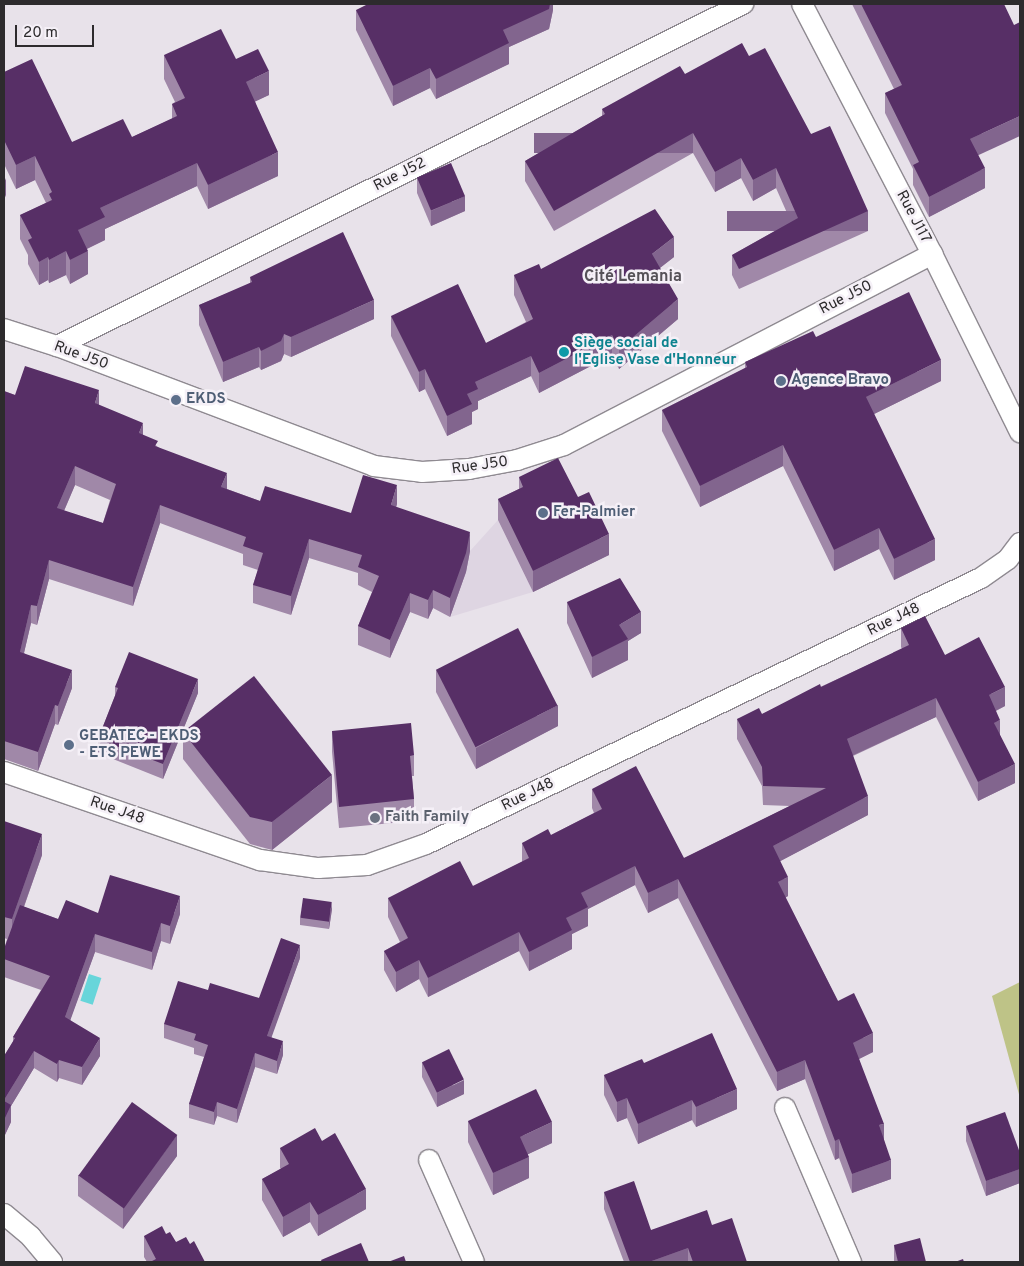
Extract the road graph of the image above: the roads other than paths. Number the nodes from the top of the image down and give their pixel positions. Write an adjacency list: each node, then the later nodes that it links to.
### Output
1 (743, 4): 5 (street, Rue J52)
2 (802, 4): 3 (street, Rue J117)
3 (932, 254): 5 (street, Rue J50); 6 (street, Rue J117)
4 (4, 329): 5 (street, Rue J50)
5 (57, 346)
6 (1020, 432)
7 (1020, 543): 8 (street, Rue J48)
8 (4, 772)
9 (785, 1108): 14 (street)
10 (429, 1160): 13 (street)
11 (4, 1214): 12 (street)
12 (52, 1262)
13 (474, 1262)
14 (850, 1262)

